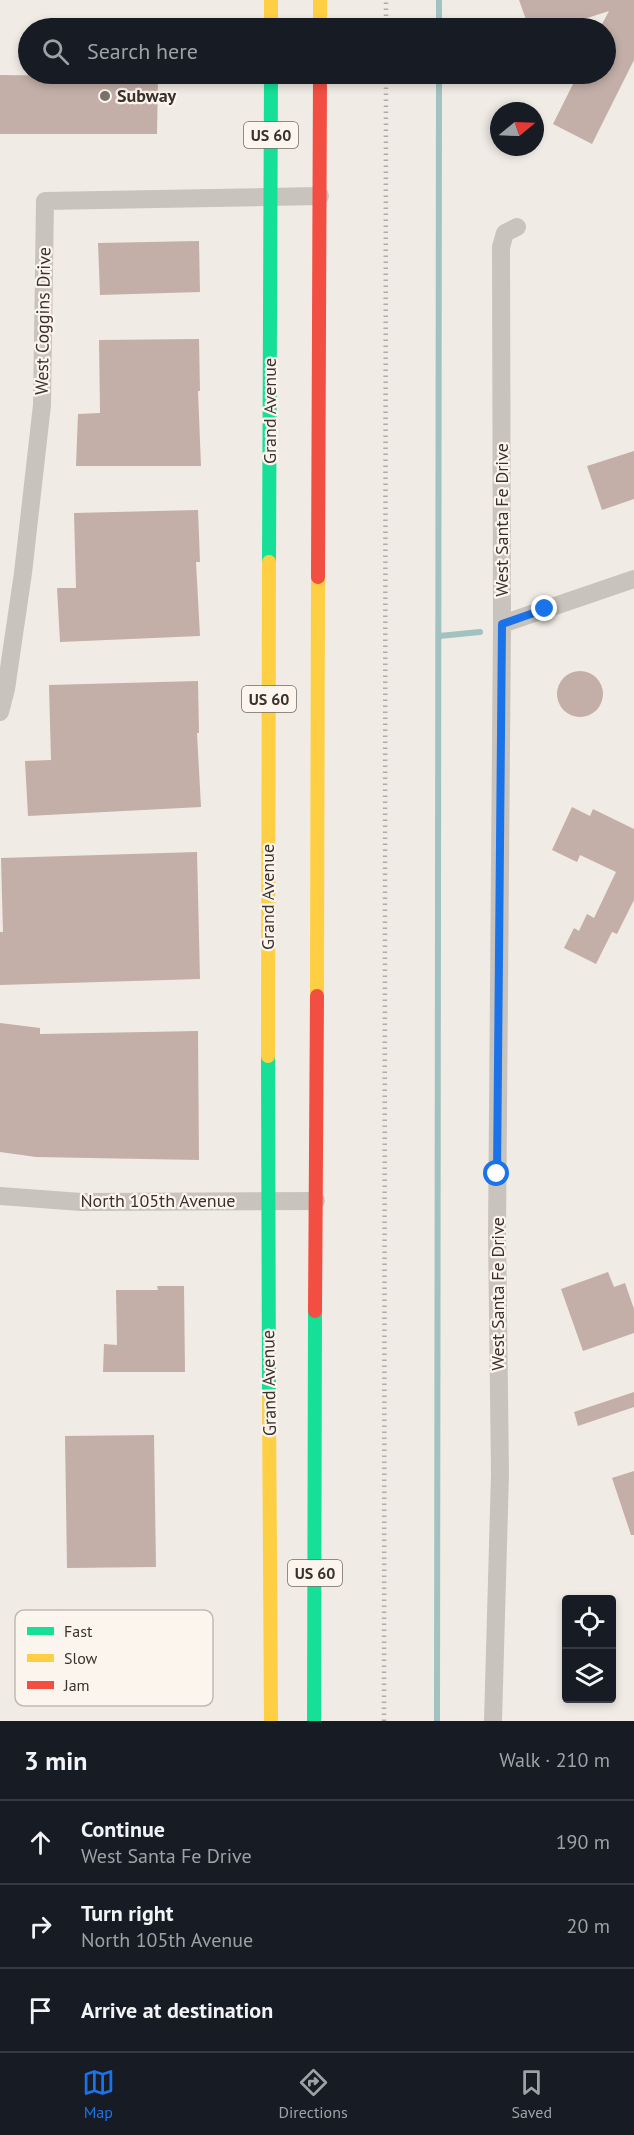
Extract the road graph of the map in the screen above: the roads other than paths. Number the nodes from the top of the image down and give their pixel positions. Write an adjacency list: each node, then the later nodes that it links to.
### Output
1 (271, 0): 3 (highway)
2 (320, 0): 4 (highway)
3 (271, 18)
4 (320, 18)
5 (271, 84): 7 (highway, Grand Avenue / US 60)
6 (320, 84): 8 (highway, US 60)
7 (271, 196): 8 (street, West Coggins Drive); 12 (street, West Coggins Drive); 14 (highway, Grand Avenue / US 60)
8 (320, 196): 15 (highway, US 60)
9 (517, 227): 11 (street, West Santa Fe Drive)
10 (634, 579): 11 (street)
11 (502, 624): 18 (street, West Santa Fe Drive)
12 (0, 712)
13 (0, 1196): 14 (street, North 105th Avenue)
14 (267, 1201): 15 (street, North 105th Avenue); 16 (highway, Grand Avenue / US 60)
15 (316, 1201): 17 (highway, US 60)
16 (271, 1721)
17 (314, 1721)
18 (494, 1721)

